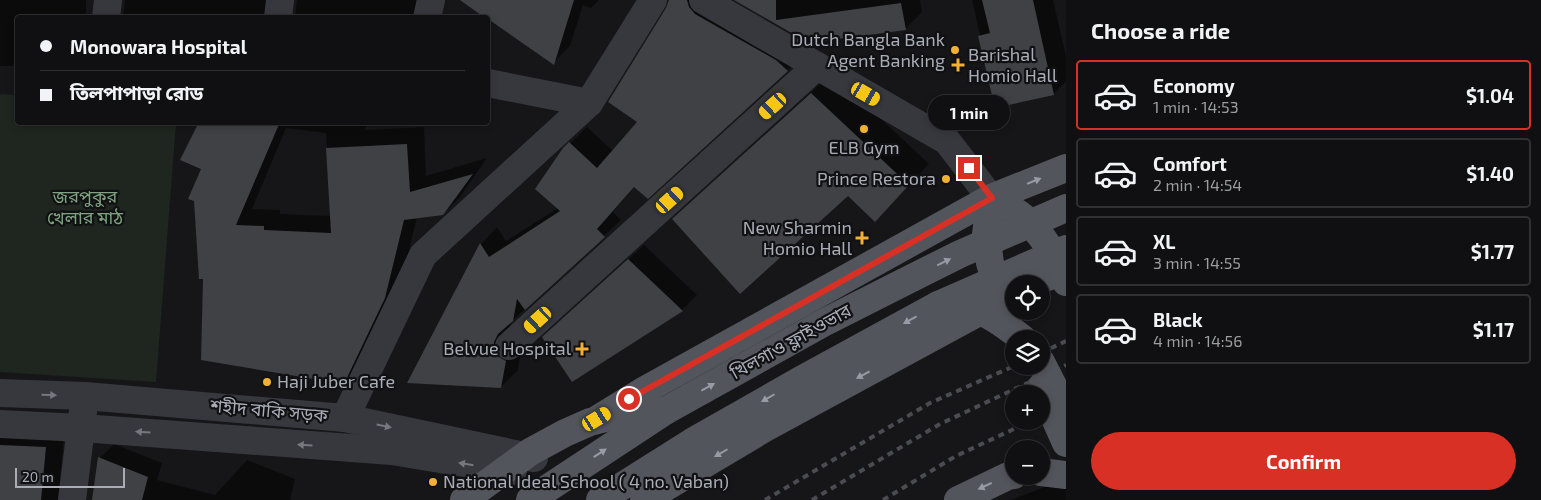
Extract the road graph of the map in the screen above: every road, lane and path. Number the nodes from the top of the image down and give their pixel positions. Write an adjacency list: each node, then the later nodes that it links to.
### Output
1 (108, 0): 6 (street)
2 (280, 0): 7 (street)
3 (432, 0): 8 (street)
4 (654, 0): 11 (street)
5 (703, 0): 9 (street)
6 (106, 15)
7 (278, 15)
8 (428, 15)
9 (817, 66): 13 (street); 21 (street)
10 (490, 83): 11 (street)
11 (588, 103): 28 (street)
12 (1066, 168): 13 (main road, one-way to 12)
13 (992, 198): 15 (main road); 17 (main road); 32 (main road)
14 (1066, 208): 26 (main road, খিলগাও ফ্লাইওভার, one-way to 14, bridge)
15 (1065, 268): 16 (main road); 19 (main road, bridge)
16 (1050, 275)
17 (1005, 293)
18 (1005, 298): 41 (main road, one-way to 41)
19 (938, 305): 20 (main road, bridge); 40 (main road, one-way to 40, bridge)
20 (1012, 330)
21 (509, 346)
22 (1035, 375): 31 (main road)
23 (1048, 375): 27 (main road, bridge)
24 (0, 393): 25 (street, শহীদ বাকি সড়ক, one-way to 25)
25 (85, 396): 28 (street, শহীদ বাকি সড়ক); 30 (street)
26 (665, 411): 37 (main road, bridge); 39 (main road, খিলগাও ফ্লাইওভার, one-way to 26)
27 (1066, 411)
28 (344, 418): 32 (street, শহীদ বাকি সড়ক, one-way to 32)
29 (0, 424): 30 (street, শহীদ বাকি সড়ক)
30 (82, 428): 32 (street, শহীদ বাকি সড়ক, one-way to 30); 36 (street)
31 (1066, 443)
32 (524, 465): 38 (main road)
33 (1050, 473): 34 (main road)
34 (1066, 475)
35 (1005, 477): 42 (main road, one-way to 42)
36 (72, 500)
37 (464, 500)
38 (476, 500)
39 (530, 500)
40 (600, 500)
41 (644, 500)
42 (958, 500)

